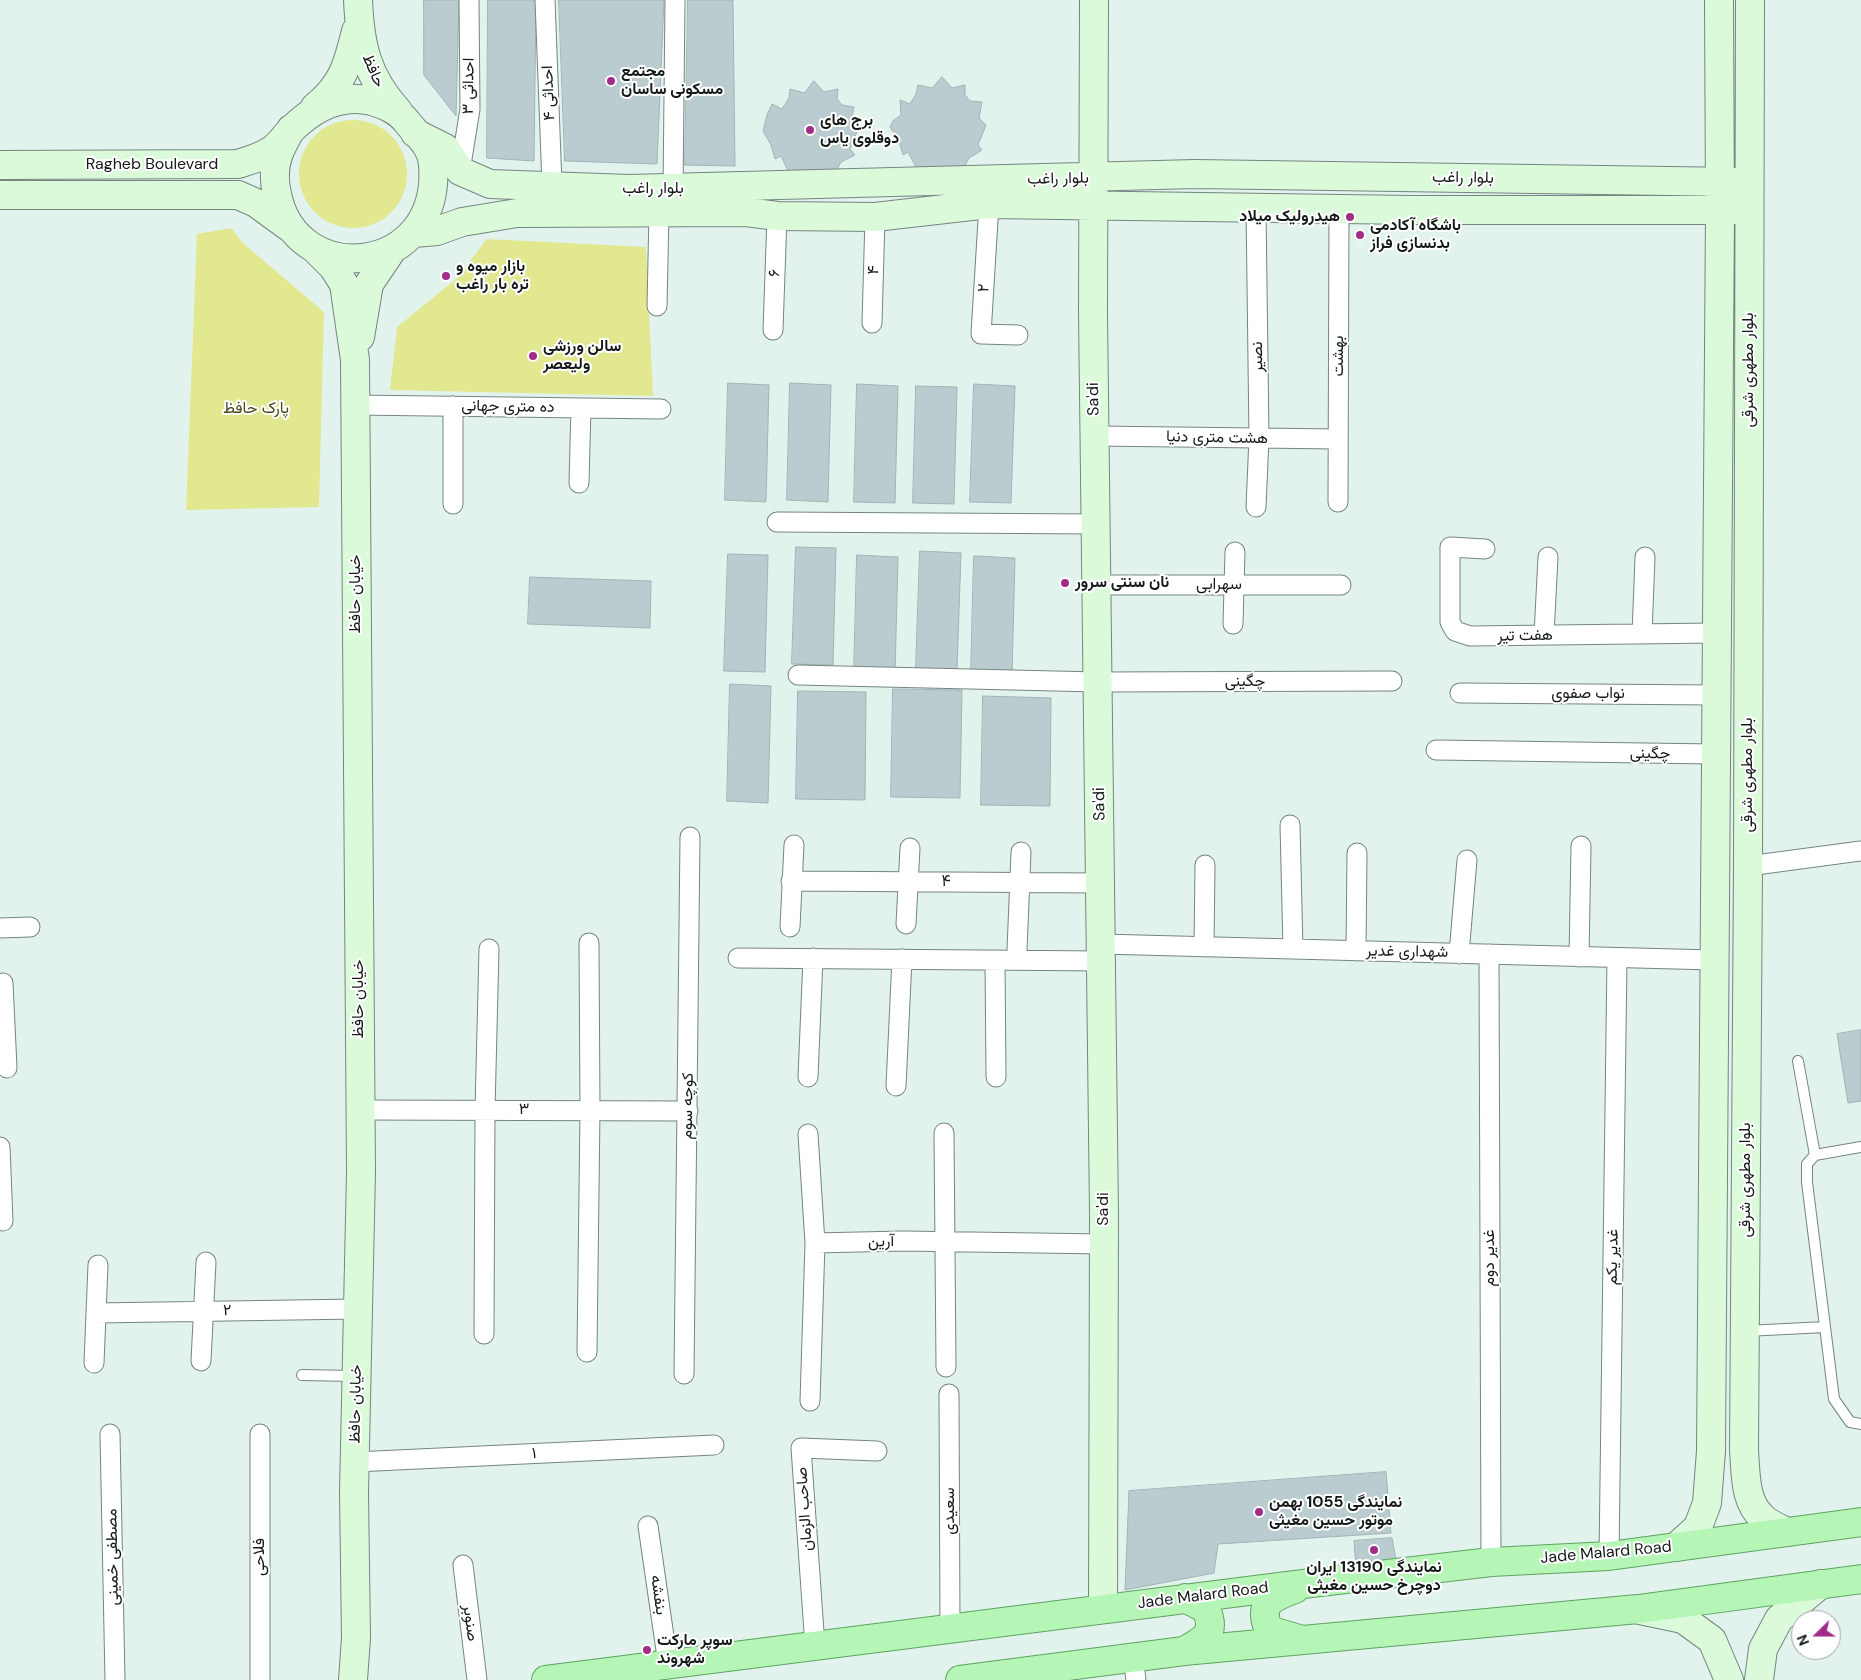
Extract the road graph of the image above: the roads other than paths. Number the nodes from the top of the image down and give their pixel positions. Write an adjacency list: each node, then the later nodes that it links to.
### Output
1 (469, 0): 12 (street, احداثی ۳)
2 (546, 0): 16 (street, احداثی ۴)
3 (675, 0): 18 (street)
4 (1094, 0): 13 (street, Sa'di)
5 (1719, 0): 14 (street, بلوار مطهری شرقی)
6 (1750, 0): 15 (street, بلوار مطهری شرقی)
7 (358, 9): 8 (street, حافظ); 9 (street, حافظ)
8 (311, 111): 9 (street); 10 (street)
9 (410, 126): 12 (street); 28 (street)
10 (291, 129): 11 (street, Ragheb Boulevard); 27 (street)
11 (0, 165)
12 (460, 171): 16 (street, بلوار راغب)
13 (1093, 178): 14 (street, بلوار راغب); 18 (street, بلوار راغب); 20 (street, Sa'di)
14 (1719, 182): 15 (street, بلوار راغب); 23 (street, بلوار مطهری شرقی)
15 (1750, 182): 24 (street, بلوار مطهری شرقی)
16 (552, 185): 18 (street, بلوار راغب)
17 (0, 196): 27 (street, Ragheb Boulevard)
18 (666, 201): 25 (street, بلوار راغب); 28 (street, بلوار راغب); 31 (street)
19 (989, 204): 20 (street, بلوار راغب); 26 (street, بلوار راغب); 34 (street, ۲)
20 (1093, 205): 21 (street, بلوار راغب); 40 (street, Sa'di)
21 (1256, 208): 22 (street, بلوار راغب); 41 (street, نصیر)
22 (1339, 209): 23 (street, بلوار راغب); 42 (street, بهشت)
23 (1720, 210): 24 (street, بلوار راغب); 57 (street, بلوار مطهری شرقی)
24 (1750, 210): 77 (street, بلوار مطهری شرقی)
25 (777, 216): 26 (street, بلوار راغب); 33 (street, ۶)
26 (875, 217): 32 (street, ۴)
27 (291, 228): 29 (street)
28 (414, 233): 30 (street)
29 (314, 248): 30 (street); 35 (street, خیابان حافظ)
30 (392, 250): 35 (street, خیابان حافظ)
31 (657, 306)
32 (872, 322)
33 (773, 330)
34 (1018, 334)
35 (356, 360): 36 (street, خیابان حافظ)
36 (356, 405): 37 (street, ده متری جهانی); 109 (street, خیابان حافظ)
37 (453, 406): 38 (street, ده متری جهانی); 45 (street)
38 (581, 408): 39 (street, ده متری جهانی); 43 (street)
39 (660, 409)
40 (1095, 436): 41 (street, هشت متری دنیا); 48 (street, Sa'di)
41 (1259, 438): 42 (street, هشت متری دنیا); 46 (street, نصیر)
42 (1338, 439): 44 (street, بهشت)
43 (579, 483)
44 (1338, 502)
45 (452, 504)
46 (1256, 507)
47 (777, 522): 48 (street)
48 (1096, 524): 53 (street, Sa'di)
49 (1485, 549): 59 (street, هفت تیر)
50 (1235, 552): 54 (street)
51 (1548, 557): 59 (street)
52 (1644, 557): 58 (street)
53 (1097, 585): 54 (street, سهرابی); 62 (street, Sa'di)
54 (1234, 585): 55 (street, سهرابی); 56 (street)
55 (1341, 585)
56 (1233, 624)
57 (1716, 633): 58 (street, هفت تیر); 64 (street, بلوار مطهری شرقی)
58 (1642, 634): 59 (street, هفت تیر)
59 (1544, 636)
60 (798, 675): 62 (street, چگینی)
61 (1392, 681): 62 (street, چگینی)
62 (1098, 682): 81 (street, Sa'di)
63 (1460, 693): 64 (street, نواب صفوی)
64 (1715, 695): 66 (street, بلوار مطهری شرقی)
65 (1436, 750): 66 (street, چگینی)
66 (1714, 754): 101 (street, بلوار مطهری شرقی)
67 (1290, 825): 89 (street)
68 (690, 837): 112 (street, کوچه سوم)
69 (794, 845): 78 (street)
70 (1582, 846): 95 (street)
71 (910, 848): 79 (street)
72 (1861, 851): 77 (street)
73 (1021, 852): 80 (street)
74 (1357, 853): 91 (street)
75 (1467, 860): 93 (street)
76 (1205, 865): 87 (street)
77 (1748, 866): 129 (street, بلوار مطهری شرقی)
78 (791, 881): 79 (street, ۴); 84 (street)
79 (908, 882): 80 (street, ۴); 82 (street)
80 (1020, 882): 81 (street, ۴); 90 (street)
81 (1101, 883): 92 (street, Sa'di)
82 (906, 924)
83 (30, 927): 85 (street)
84 (790, 927)
85 (0, 928)
86 (589, 943): 111 (street)
87 (1204, 947): 89 (street, شهداری غدیر); 92 (street, شهداری غدیر)
88 (489, 949): 110 (street)
89 (1293, 949): 91 (street, شهداری غدیر)
90 (1017, 950)
91 (1356, 951): 93 (street, شهداری غدیر)
92 (1101, 953): 100 (street, شهداری غدیر); 122 (street, Sa'di)
93 (1459, 954): 94 (street, شهداری غدیر)
94 (1489, 954): 95 (street, شهداری غدیر); 153 (street, غدیر دوم)
95 (1579, 957): 98 (street, شهداری غدیر)
96 (738, 958): 97 (street, شهداری غدیر)
97 (813, 958): 99 (street, شهداری غدیر); 106 (street)
98 (1617, 958): 101 (street, شهداری غدیر); 152 (street, غدیر یکم)
99 (902, 959): 100 (street, شهداری غدیر); 108 (street)
100 (995, 960): 107 (street)
101 (1714, 960): 145 (street, بلوار مطهری شرقی)
102 (3, 983): 103 (street)
103 (2, 1022): 105 (street)
104 (1798, 1061): 117 (lane)
105 (7, 1068)
106 (808, 1077)
107 (996, 1077)
108 (896, 1086)
109 (360, 1110): 110 (street, ۳); 125 (street, خیابان حافظ)
110 (484, 1110): 111 (street, ۳); 130 (street)
111 (590, 1110): 112 (street, ۳); 131 (street)
112 (688, 1111): 135 (street, کوچه سوم)
113 (944, 1133): 120 (street)
114 (808, 1134): 121 (street)
115 (0, 1147): 118 (street)
116 (1861, 1147): 117 (lane)
117 (1815, 1155): 128 (lane)
118 (0, 1172): 119 (street)
119 (3, 1221)
120 (945, 1242): 121 (street, آرین); 122 (street, آرین); 134 (street)
121 (815, 1243): 139 (street)
122 (1104, 1244): 159 (street, Sa'di)
123 (206, 1262): 126 (street)
124 (98, 1265): 127 (street)
125 (358, 1309): 126 (street, ۲); 137 (street, خیابان حافظ)
126 (203, 1312): 127 (street, ۲); 132 (street)
127 (96, 1313): 133 (street)
128 (1826, 1327): 129 (lane); 140 (lane)
129 (1745, 1331): 146 (street, بلوار مطهری شرقی)
130 (484, 1334)
131 (587, 1352)
132 (201, 1361)
133 (94, 1363)
134 (946, 1367)
135 (684, 1374)
136 (302, 1375): 137 (lane)
137 (356, 1376): 147 (street, خیابان حافظ)
138 (949, 1394): 161 (street, سعیدی)
139 (810, 1401)
140 (1861, 1424)
141 (110, 1434): 169 (street, مصطفی خمینی)
142 (260, 1434): 170 (street, فلاحی)
143 (714, 1445): 147 (street, ۱)
144 (877, 1451): 164 (street, صاحب الزمان)
145 (1711, 1451): 146 (street); 151 (street, بلوار مطهری شرقی)
146 (1744, 1451): 150 (street, بلوار مطهری شرقی)
147 (354, 1462): 162 (street, خیابان حافظ)
148 (1861, 1522): 150 (main road, Jade Malard Road)
149 (648, 1526): 166 (street, بنفشه)
150 (1787, 1532): 151 (main road, Jade Malard Road)
151 (1676, 1547): 152 (main road, Jade Malard Road)
152 (1609, 1556): 153 (main road, Jade Malard Road)
153 (1491, 1562): 156 (main road, Jade Malard Road)
154 (462, 1566): 173 (street, صنوبر)
155 (1861, 1579): 157 (main road)
156 (1311, 1583): 158 (main road, Jade Malard Road); 163 (main road)
157 (1822, 1584): 160 (main road); 168 (street)
158 (1185, 1598): 159 (main road, Jade Malard Road); 165 (main road)
159 (1103, 1609): 161 (main road, Jade Malard Road)
160 (1638, 1609): 163 (main road); 176 (street)
161 (950, 1628): 164 (main road, Jade Malard Road)
162 (356, 1638): 171 (street); 172 (street)
163 (1306, 1641): 165 (main road)
164 (815, 1646): 166 (main road, Jade Malard Road)
165 (1184, 1651): 167 (main road)
166 (668, 1664): 174 (main road, Jade Malard Road)
167 (1135, 1669): 175 (main road)
168 (1758, 1679): 176 (street)
169 (115, 1680)
170 (260, 1680)
171 (354, 1680)
172 (368, 1680)
173 (477, 1680)
174 (546, 1680)
175 (960, 1680)
176 (1729, 1680)

